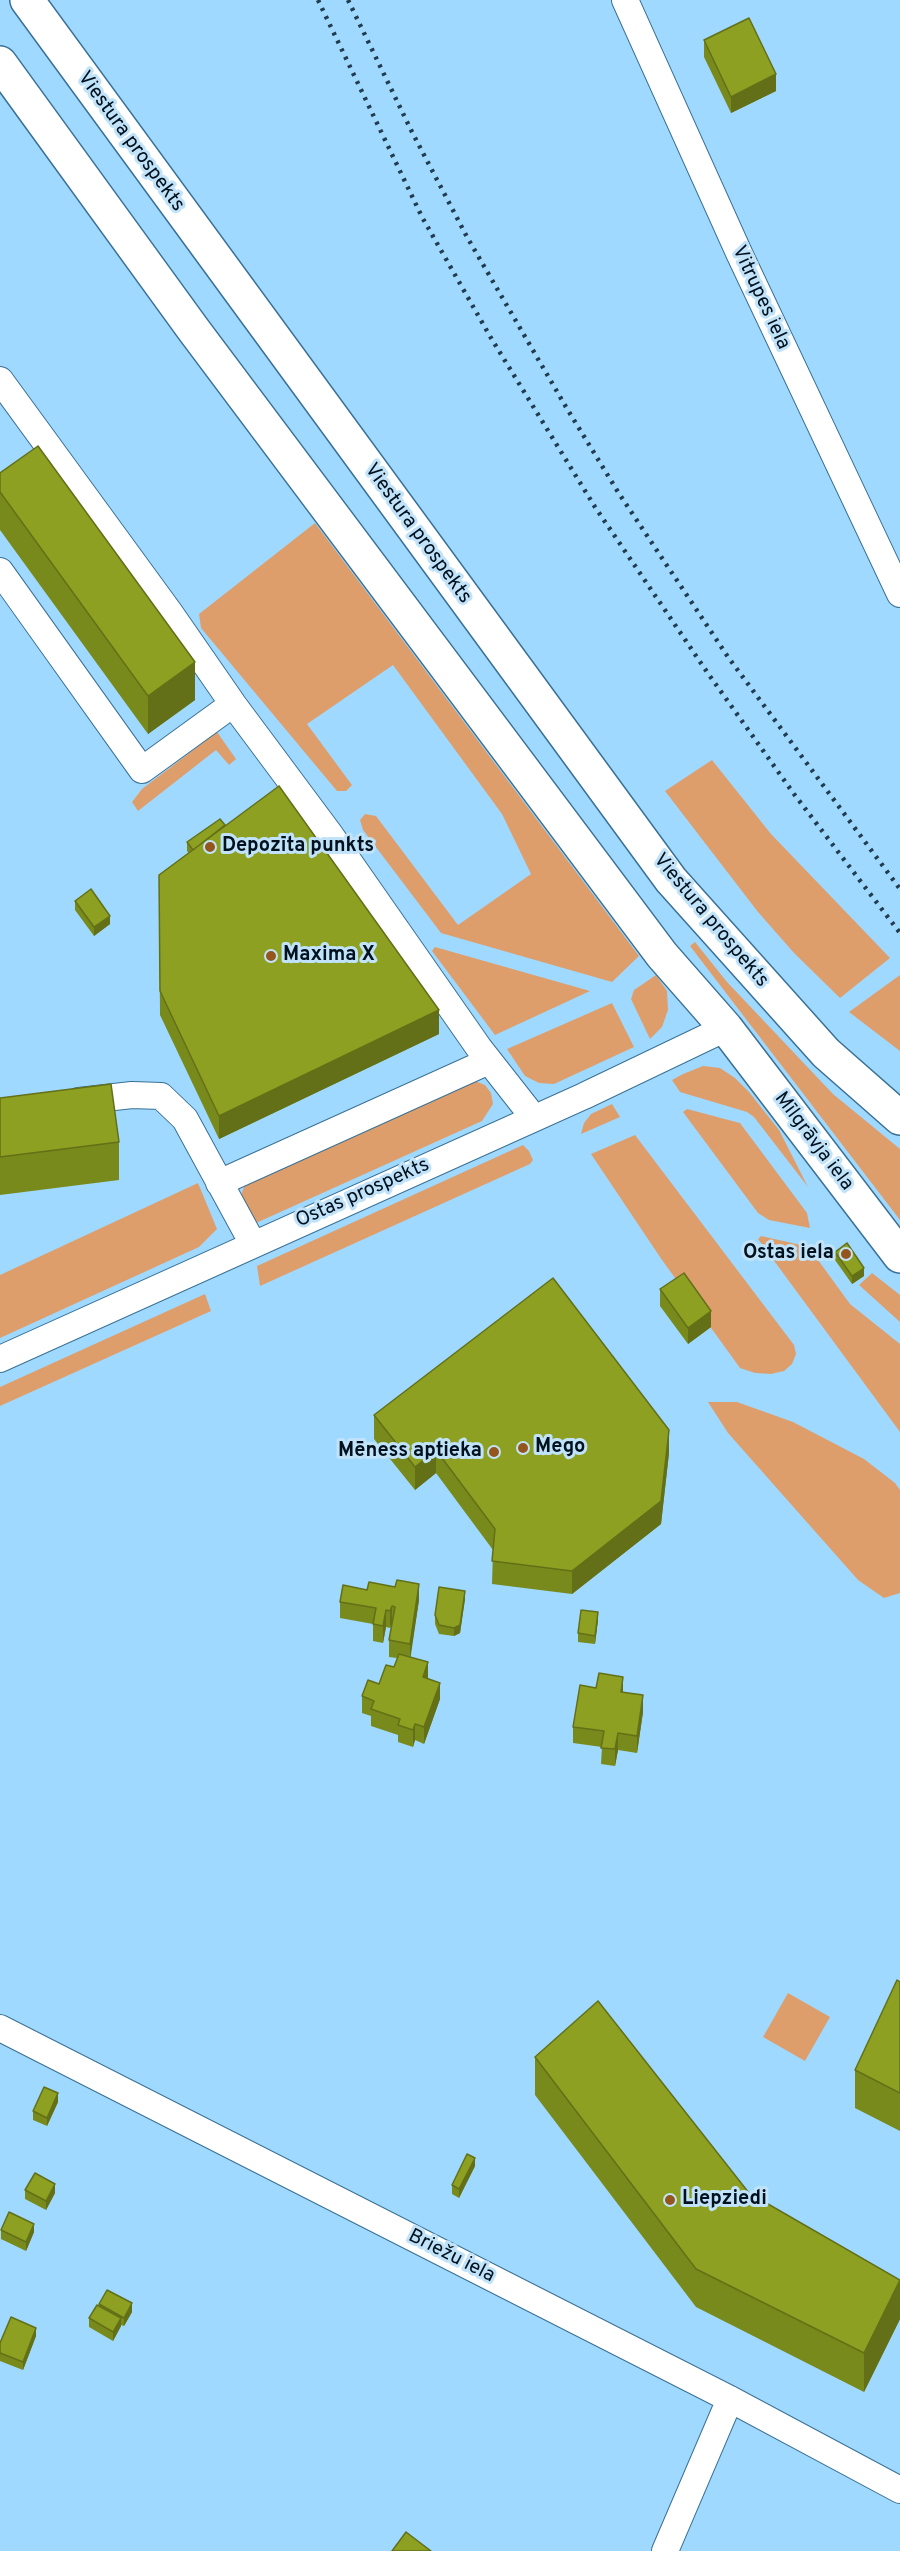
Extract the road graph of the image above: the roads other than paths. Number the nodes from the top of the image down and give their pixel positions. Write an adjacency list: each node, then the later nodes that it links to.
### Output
1 (27, 0): 12 (main road, Viestura prospekts)
2 (625, 0): 6 (street, Vitrupes iela)
3 (0, 63): 8 (main road)
4 (0, 380): 7 (street)
5 (0, 571): 7 (street)
6 (900, 594)
7 (233, 704): 9 (street)
8 (726, 1028): 11 (street, Ostas prospekts); 15 (main road, Mīlgrāvja iela)
9 (489, 1061): 11 (street); 13 (street)
10 (54, 1104): 13 (street)
11 (534, 1118): 14 (street, Ostas prospekts)
12 (900, 1118)
13 (219, 1184): 14 (street)
14 (252, 1244): 16 (street, Ostas prospekts)
15 (900, 1256)
16 (0, 1359)
17 (0, 2028): 18 (street, Briežu iela)
18 (730, 2399): 19 (street, Briežu iela); 20 (street)
19 (900, 2490)
20 (665, 2551)

